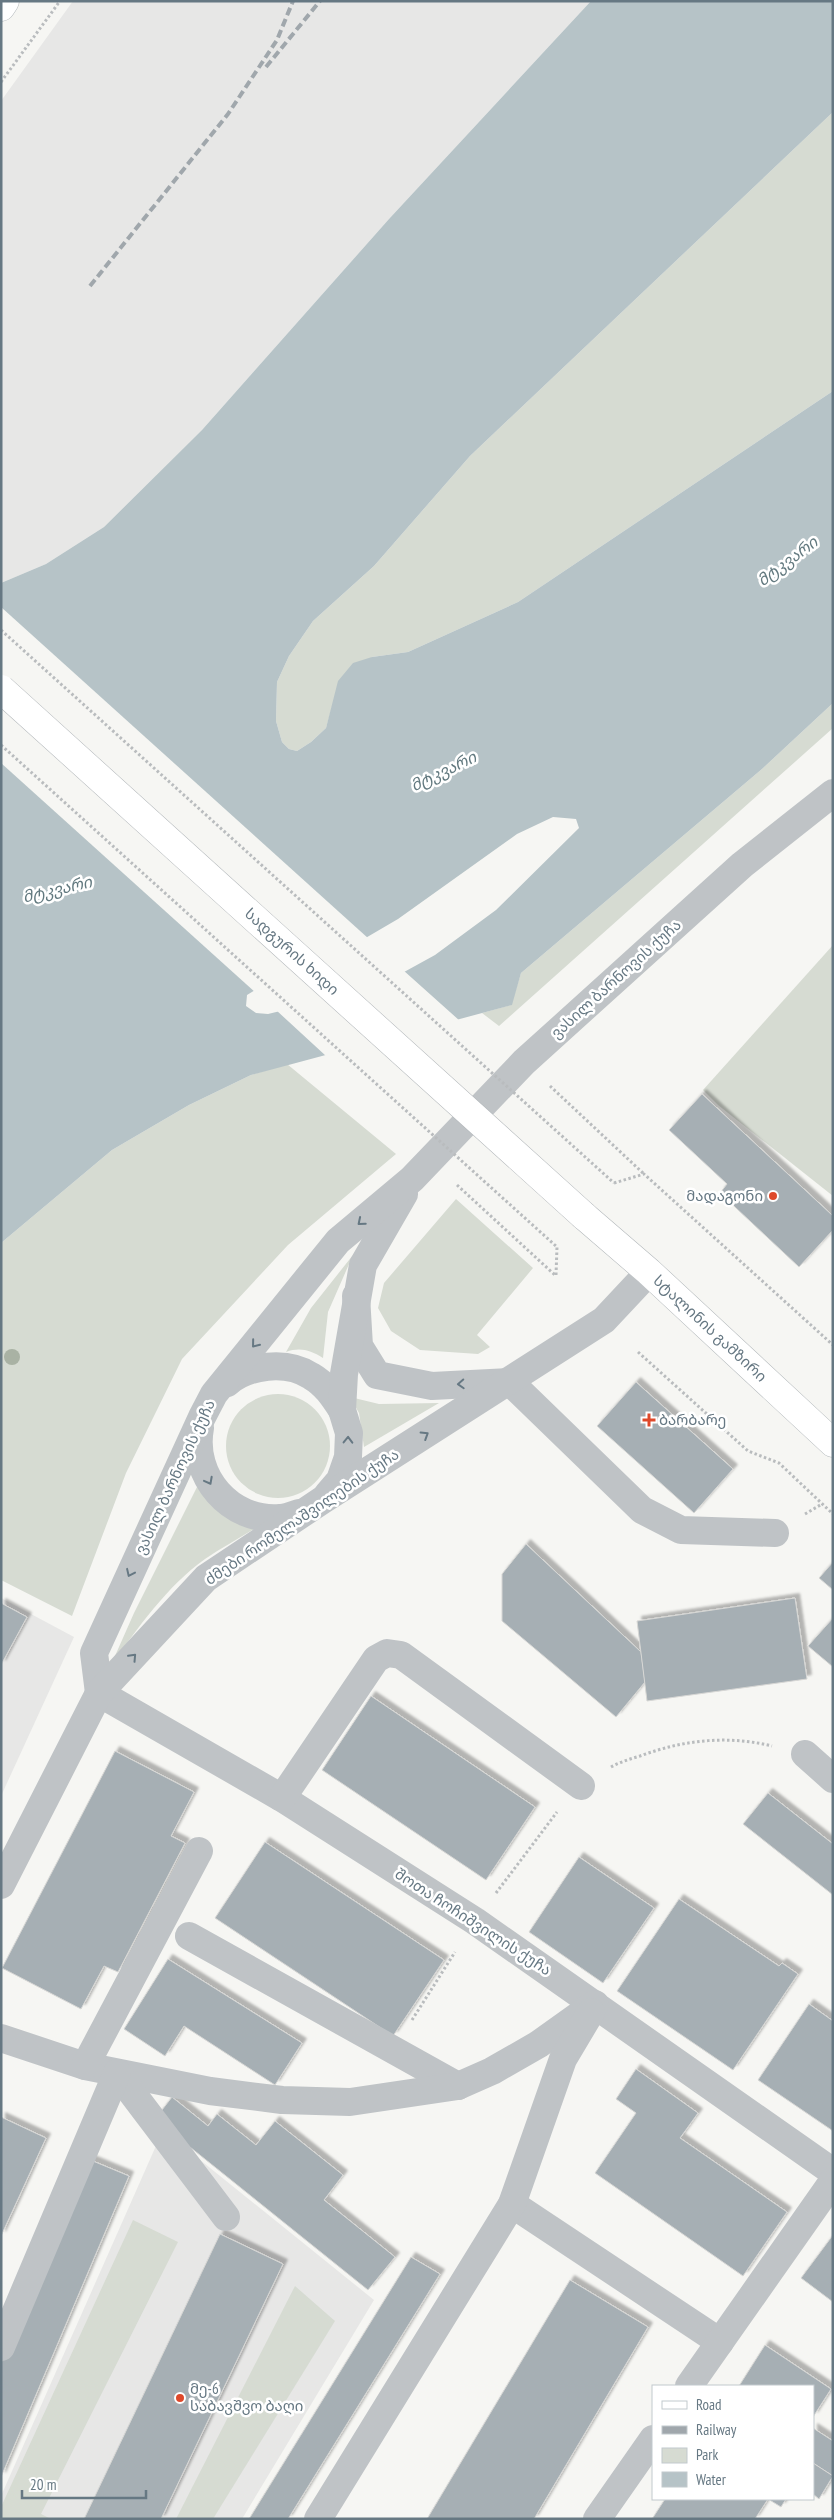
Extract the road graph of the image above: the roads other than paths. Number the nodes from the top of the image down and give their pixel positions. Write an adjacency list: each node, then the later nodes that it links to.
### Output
1 (5, 1): 2 (main road)
2 (1, 7)
3 (1, 689): 6 (main road, სადგურის ხიდი, bridge)
4 (833, 793): 5 (street, ვასილ ბარნოვის ქუჩა)
5 (421, 1170): 8 (street, ვასილ ბარნოვის ქუჩა); 13 (street, ვასილ ბარნოვის ქუჩა, one-way to 13)
6 (584, 1216): 7 (main road, სტალინის გამზირი)
7 (649, 1272): 12 (street, ძმები რომელაშვილების ქუჩა); 15 (main road, სტალინის გამზირი)
8 (356, 1296): 9 (street); 11 (street)
9 (344, 1374): 10 (street); 11 (street); 14 (street)
10 (310, 1375): 13 (street); 14 (street)
11 (377, 1375): 12 (street, one-way to 11)
12 (510, 1382): 16 (street, ძმები რომელაშვილების ქუჩა, one-way to 12); 17 (street)
13 (208, 1406): 16 (street, one-way to 16); 18 (street, ვასილ ბარნოვის ქუჩა, one-way to 18)
14 (342, 1410): 16 (street, one-way to 14)
15 (833, 1443)
16 (315, 1505): 18 (street, ძმები რომელაშვილების ქუჩა, one-way to 16)
17 (775, 1533)
18 (99, 1693): 22 (street, შოთა ჩოჩიშვილის ქუჩა); 24 (street, ძმები რომელაშვილების ქუჩა)
19 (805, 1754): 20 (street)
20 (833, 1779)
21 (581, 1786): 22 (street)
22 (282, 1798): 26 (street, შოთა ჩოჩიშვილის ქუჩა)
23 (198, 1851): 28 (street)
24 (1, 1885)
25 (188, 1936): 30 (street)
26 (595, 2004): 30 (street); 31 (street, შოთა ჩოჩიშვილის ქუჩა); 33 (street)
27 (1, 2038): 28 (street)
28 (85, 2066): 29 (street)
29 (117, 2072): 30 (street); 34 (street); 36 (street)
30 (458, 2086)
31 (833, 2172)
32 (833, 2181): 35 (street)
33 (512, 2204): 35 (street); 39 (street)
34 (226, 2217)
35 (720, 2342): 37 (street)
36 (1, 2347)
37 (691, 2385)
38 (652, 2440): 40 (street)
39 (318, 2519)
40 (597, 2519)

